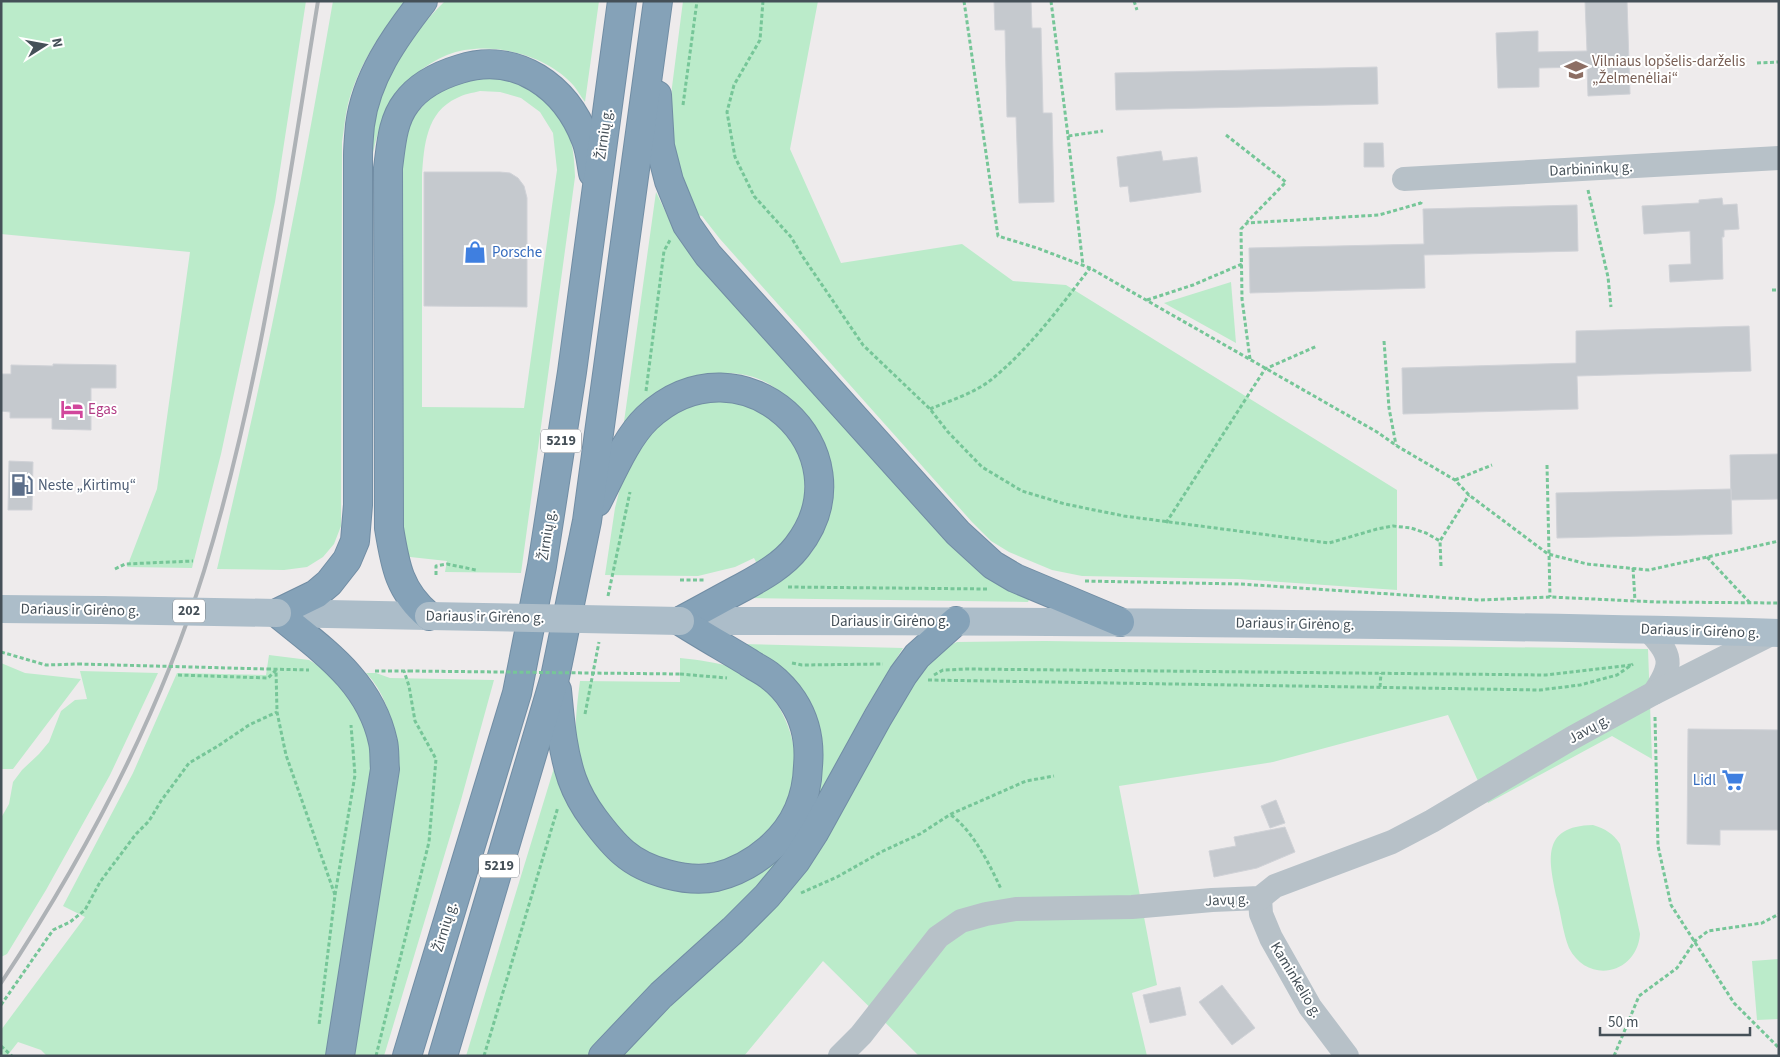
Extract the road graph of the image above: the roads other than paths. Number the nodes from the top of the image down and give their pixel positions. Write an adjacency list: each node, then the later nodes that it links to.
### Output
1 (423, 1): 10 (highway)
2 (622, 1): 7 (highway, Žirnių g. / 5219)
3 (658, 1): 4 (highway, 5219)
4 (654, 28): 8 (highway, 5219); 14 (highway)
5 (1779, 158): 6 (street, Darbininkų g.)
6 (1414, 178)
7 (596, 188): 11 (highway); 21 (highway, Žirnių g. / 5219)
8 (587, 521): 12 (highway); 17 (highway, 5219)
9 (1, 609): 10 (main road, Dariaus ir Girėno g. / 202, bridge)
10 (277, 613): 11 (main road, Dariaus ir Girėno g.); 20 (highway)
11 (429, 616): 12 (main road, Dariaus ir Girėno g., bridge)
12 (680, 621): 13 (main road, Dariaus ir Girėno g.); 17 (highway)
13 (956, 621): 14 (main road, Dariaus ir Girėno g.); 23 (highway)
14 (1120, 622): 15 (main road, Dariaus ir Girėno g.)
15 (1648, 630): 16 (main road, Dariaus ir Girėno g.); 18 (street, Javų g.)
16 (1776, 633): 18 (street, Javų g.)
17 (555, 677): 22 (highway, 5219)
18 (1654, 704): 19 (street, Javų g.)
19 (1260, 898): 24 (street, Javų g.); 25 (street, Kaminkelio g.)
20 (340, 1056)
21 (407, 1056)
22 (443, 1056)
23 (603, 1056)
24 (840, 1056)
25 (1347, 1056)

